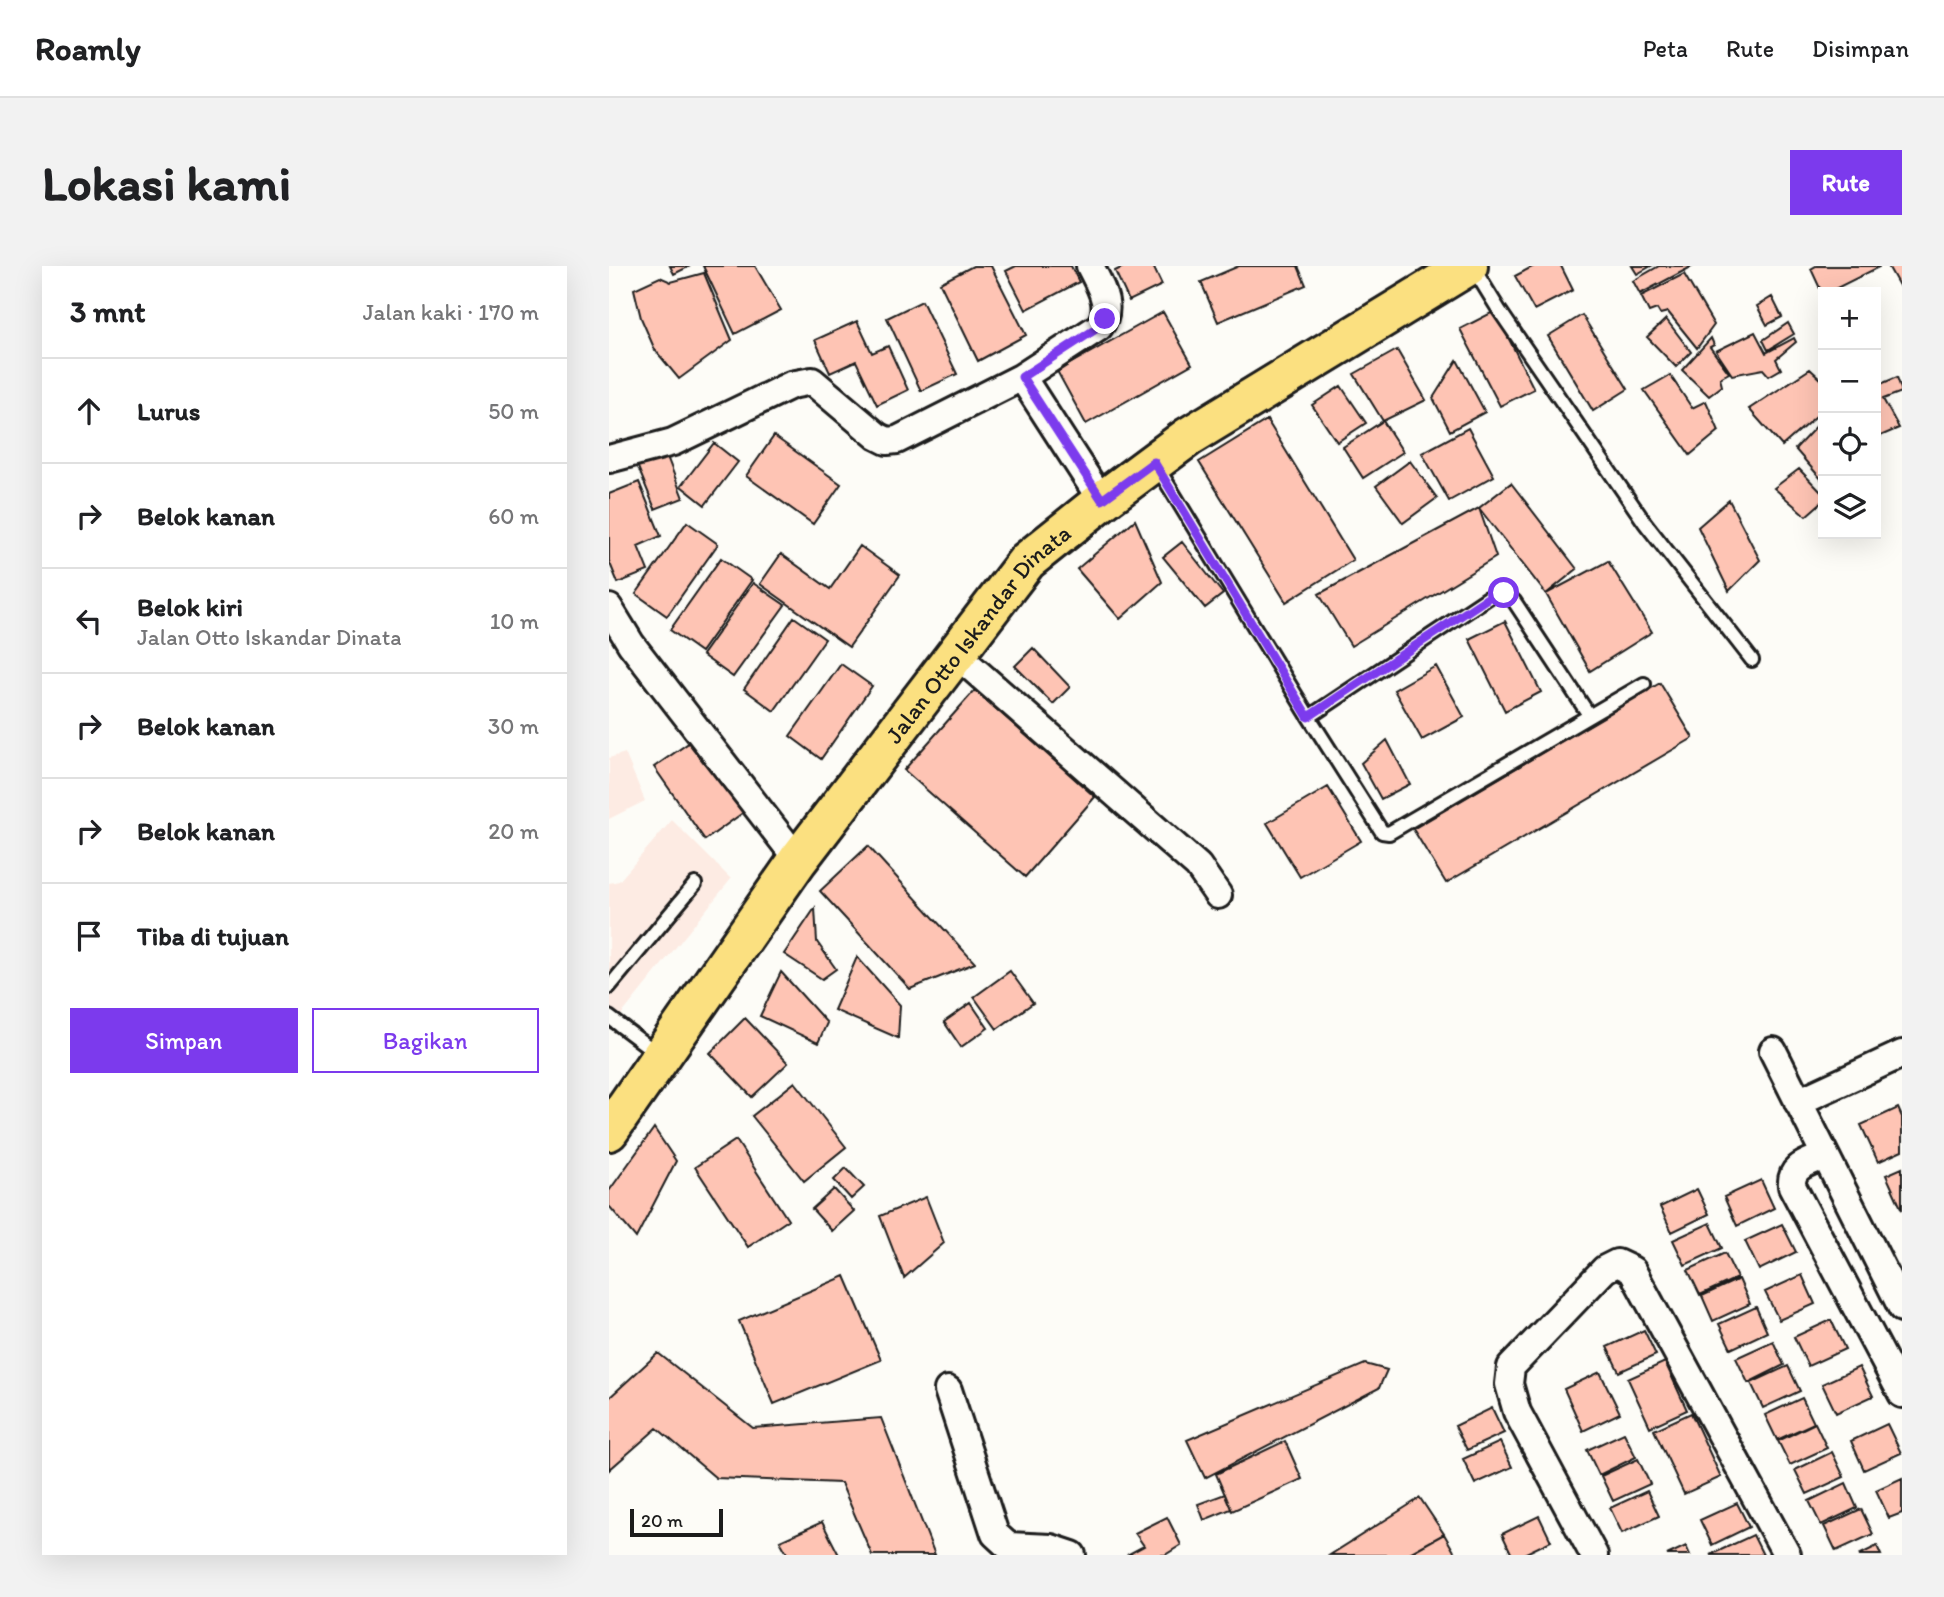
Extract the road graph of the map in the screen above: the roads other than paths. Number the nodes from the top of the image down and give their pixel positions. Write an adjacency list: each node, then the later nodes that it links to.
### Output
1 (1090, 266): 4 (street)
2 (1470, 266): 3 (main road, Jalan Otto Iskandar Dinata); 10 (lane)
3 (1430, 277): 6 (main road, Jalan Otto Iskandar Dinata)
4 (1022, 377): 5 (street); 7 (street)
5 (609, 460)
6 (1154, 462): 7 (main road, Jalan Otto Iskandar Dinata); 13 (lane)
7 (1102, 500): 9 (main road, Jalan Otto Iskandar Dinata)
8 (609, 608): 14 (street)
9 (957, 654): 14 (main road, Jalan Otto Iskandar Dinata); 16 (street)
10 (1752, 660)
11 (1644, 684): 12 (lane)
12 (1589, 715): 13 (lane); 13 (lane)
13 (1308, 717)
14 (798, 860): 21 (main road, Jalan Otto Iskandar Dinata)
15 (695, 884): 17 (lane)
16 (1218, 895)
17 (609, 987)
18 (609, 1017): 21 (lane)
19 (1773, 1051): 22 (street)
20 (1902, 1054): 22 (street)
21 (661, 1056): 23 (main road, Jalan Otto Iskandar Dinata)
22 (1798, 1102): 24 (street)
23 (609, 1131)
24 (1823, 1156): 25 (street); 27 (street)
25 (1902, 1308)
26 (947, 1390): 28 (street)
27 (1902, 1395)
28 (1072, 1555)
29 (1594, 1555): 30 (street)
30 (1787, 1555)

